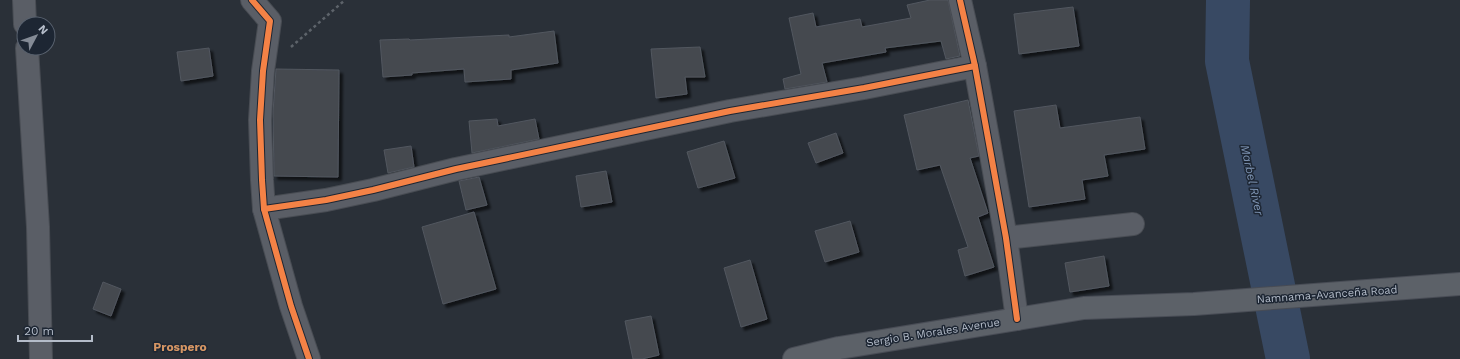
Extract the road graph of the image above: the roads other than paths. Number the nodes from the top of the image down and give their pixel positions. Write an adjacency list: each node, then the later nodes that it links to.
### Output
1 (24, 0): 4 (street)
2 (252, 0): 7 (street)
3 (960, 0): 6 (street)
4 (25, 16)
5 (27, 56): 13 (street)
6 (975, 66): 7 (street); 9 (street)
7 (264, 209): 14 (street)
8 (1133, 224): 9 (street)
9 (1006, 238): 12 (street)
10 (1460, 284): 11 (main road, Namnama-Avanceña Road)
11 (1194, 304): 12 (main road, Sergio B. Morales Avenue)
12 (1017, 319): 15 (main road, Sergio B. Morales Avenue)
13 (41, 359)
14 (309, 359)
15 (794, 359)

